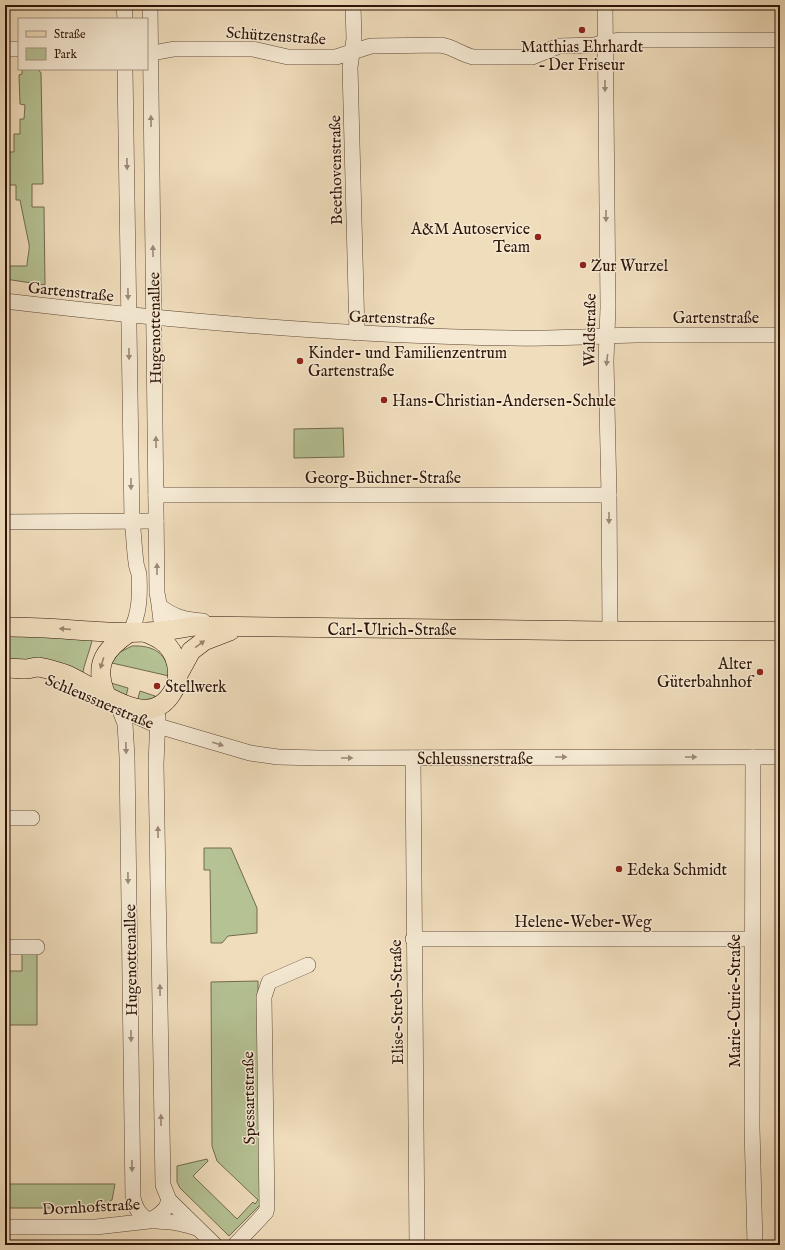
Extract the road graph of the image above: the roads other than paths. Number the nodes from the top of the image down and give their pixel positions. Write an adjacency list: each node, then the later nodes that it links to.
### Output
1 (124, 5): 5 (street)
2 (150, 5): 11 (street, Hugenottenallee)
3 (353, 5): 10 (street, Beethovenstraße)
4 (605, 5): 7 (street, Waldstraße)
5 (125, 18)
6 (780, 40): 7 (street, Schützenstraße)
7 (605, 42): 10 (street, Schützenstraße); 18 (street, Waldstraße, one-way to 18)
8 (5, 49): 9 (street)
9 (18, 49)
10 (352, 52): 11 (street, Schützenstraße); 16 (street, Beethovenstraße)
11 (149, 54): 15 (street, Hugenottenallee, one-way to 11)
12 (126, 70): 14 (street, Hugenottenallee, one-way to 14)
13 (5, 302): 14 (street, Gartenstraße)
14 (129, 315): 15 (street, Gartenstraße); 21 (street, Hugenottenallee, one-way to 21)
15 (154, 318): 16 (street, Gartenstraße); 20 (street, Hugenottenallee, one-way to 15)
16 (357, 334): 18 (street, Gartenstraße)
17 (780, 335): 18 (street, Gartenstraße)
18 (608, 337): 19 (street, Waldstraße, one-way to 19)
19 (609, 494): 20 (street, Georg-Büchner-Straße); 30 (street, Waldstraße, one-way to 30)
20 (156, 495): 22 (street, Hugenottenallee)
21 (132, 521): 22 (street); 23 (street); 24 (street, Hugenottenallee)
22 (156, 521): 25 (street, Hugenottenallee, one-way to 22)
23 (5, 522)
24 (136, 563): 28 (street, Hugenottenallee); 32 (street, Hugenottenallee)
25 (161, 607): 27 (street); 29 (street, Hugenottenallee)
26 (5, 627): 28 (main road, Carl-Ulrich-Straße, one-way to 26)
27 (237, 628): 29 (main road, Carl-Ulrich-Straße); 30 (main road, Carl-Ulrich-Straße); 35 (main road, one-way to 27)
28 (104, 631): 32 (main road, Carl-Ulrich-Straße)
29 (162, 631): 32 (main road, Carl-Ulrich-Straße); 33 (street, Hugenottenallee)
30 (610, 631): 31 (main road, Carl-Ulrich-Straße)
31 (780, 631)
32 (136, 632): 33 (main road); 36 (main road, Hugenottenallee, one-way to 36)
33 (171, 649): 35 (main road, Hugenottenallee)
34 (5, 668): 36 (main road, Schleussnerstraße)
35 (178, 675): 37 (main road)
36 (114, 702): 37 (main road); 49 (street, Hugenottenallee, one-way to 49)
37 (155, 715): 40 (street, Schleussnerstraße, one-way to 40); 48 (street, Hugenottenallee, one-way to 37)
38 (753, 757): 39 (street, Schleussnerstraße); 40 (street, Schleussnerstraße, one-way to 38); 44 (street, Marie-Curie-Straße)
39 (780, 757)
40 (413, 758): 43 (street, Elise-Streb-Straße)
41 (5, 818): 42 (street)
42 (32, 818)
43 (413, 939): 44 (street, Helene-Weber-Weg); 54 (street, Elise-Streb-Straße)
44 (752, 939): 55 (street, Marie-Curie-Straße)
45 (5, 947): 46 (street)
46 (37, 947)
47 (308, 966): 53 (street, Spessartstraße)
48 (169, 1200): 49 (street, Dornhofstraße); 51 (street, Hugenottenallee)
49 (149, 1221): 50 (street, Dornhofstraße); 51 (street, Hugenottenallee)
50 (5, 1227)
51 (196, 1228): 52 (street, Hugenottenallee)
52 (215, 1245)
53 (235, 1245)
54 (417, 1245)
55 (755, 1245)

